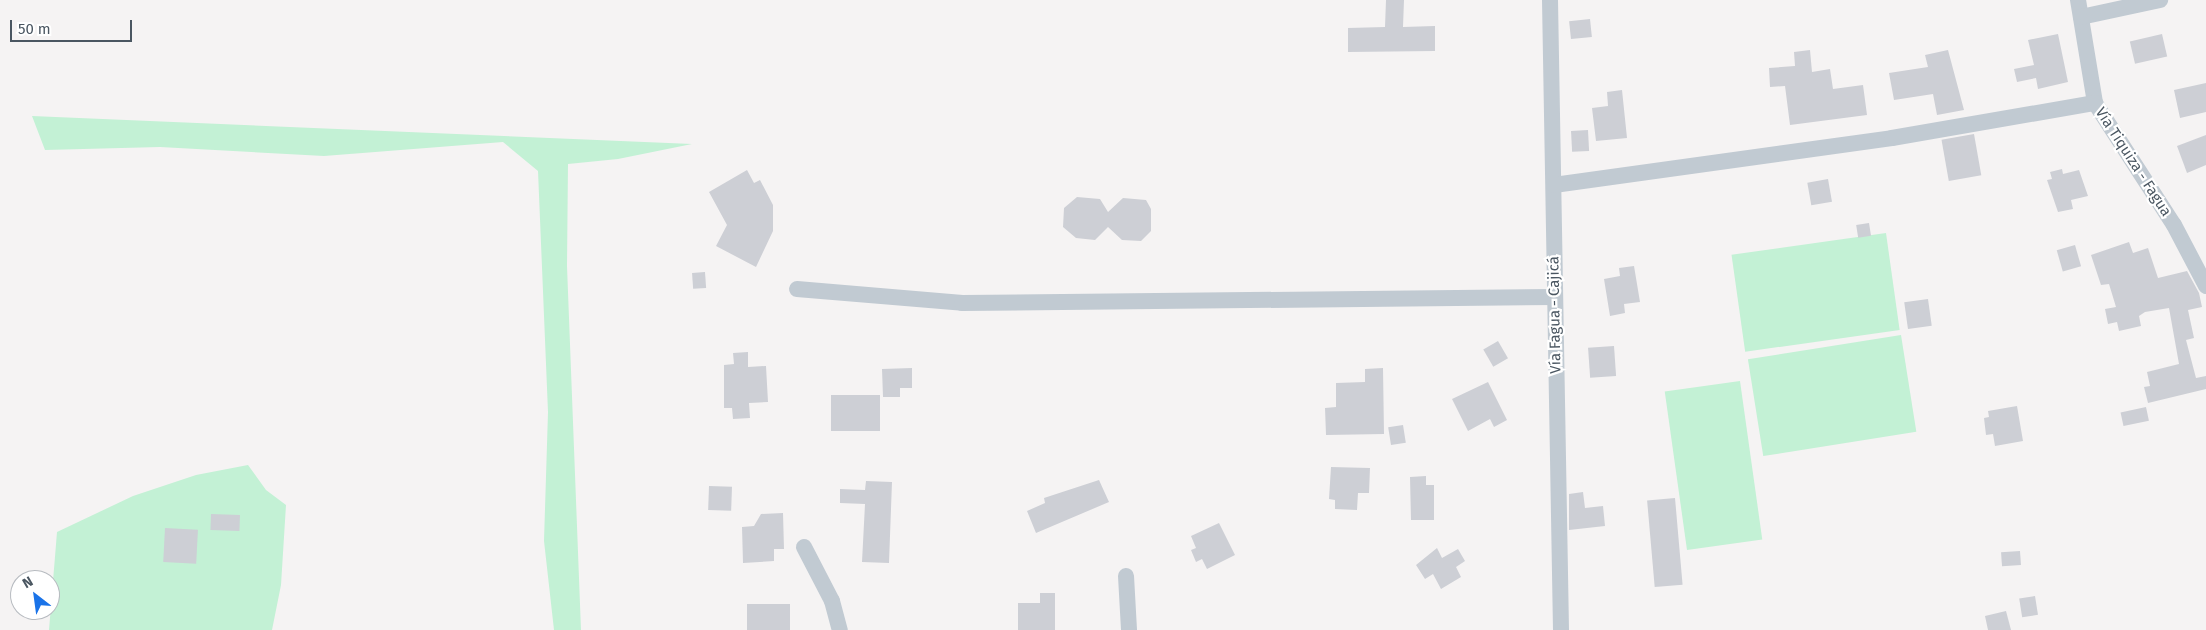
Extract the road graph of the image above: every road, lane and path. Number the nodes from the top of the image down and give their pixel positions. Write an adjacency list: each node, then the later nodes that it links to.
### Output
1 (1550, 0): 6 (street, Vía Fagua - Cajicá)
2 (2078, 0): 4 (street, Vía Tiquiza - Fagua)
3 (2160, 0): 4 (street)
4 (2081, 17): 5 (street, Vía Tiquiza - Fagua)
5 (2095, 103): 6 (street); 7 (street, Vía Tiquiza - Fagua)
6 (1554, 185): 9 (street, Vía Fagua - Cajicá)
7 (2206, 286)
8 (797, 289): 9 (street)
9 (1555, 297): 14 (street, Vía Fagua - Cajicá)
10 (804, 547): 12 (street)
11 (1126, 576): 13 (street)
12 (840, 630)
13 (1129, 630)
14 (1561, 630)

